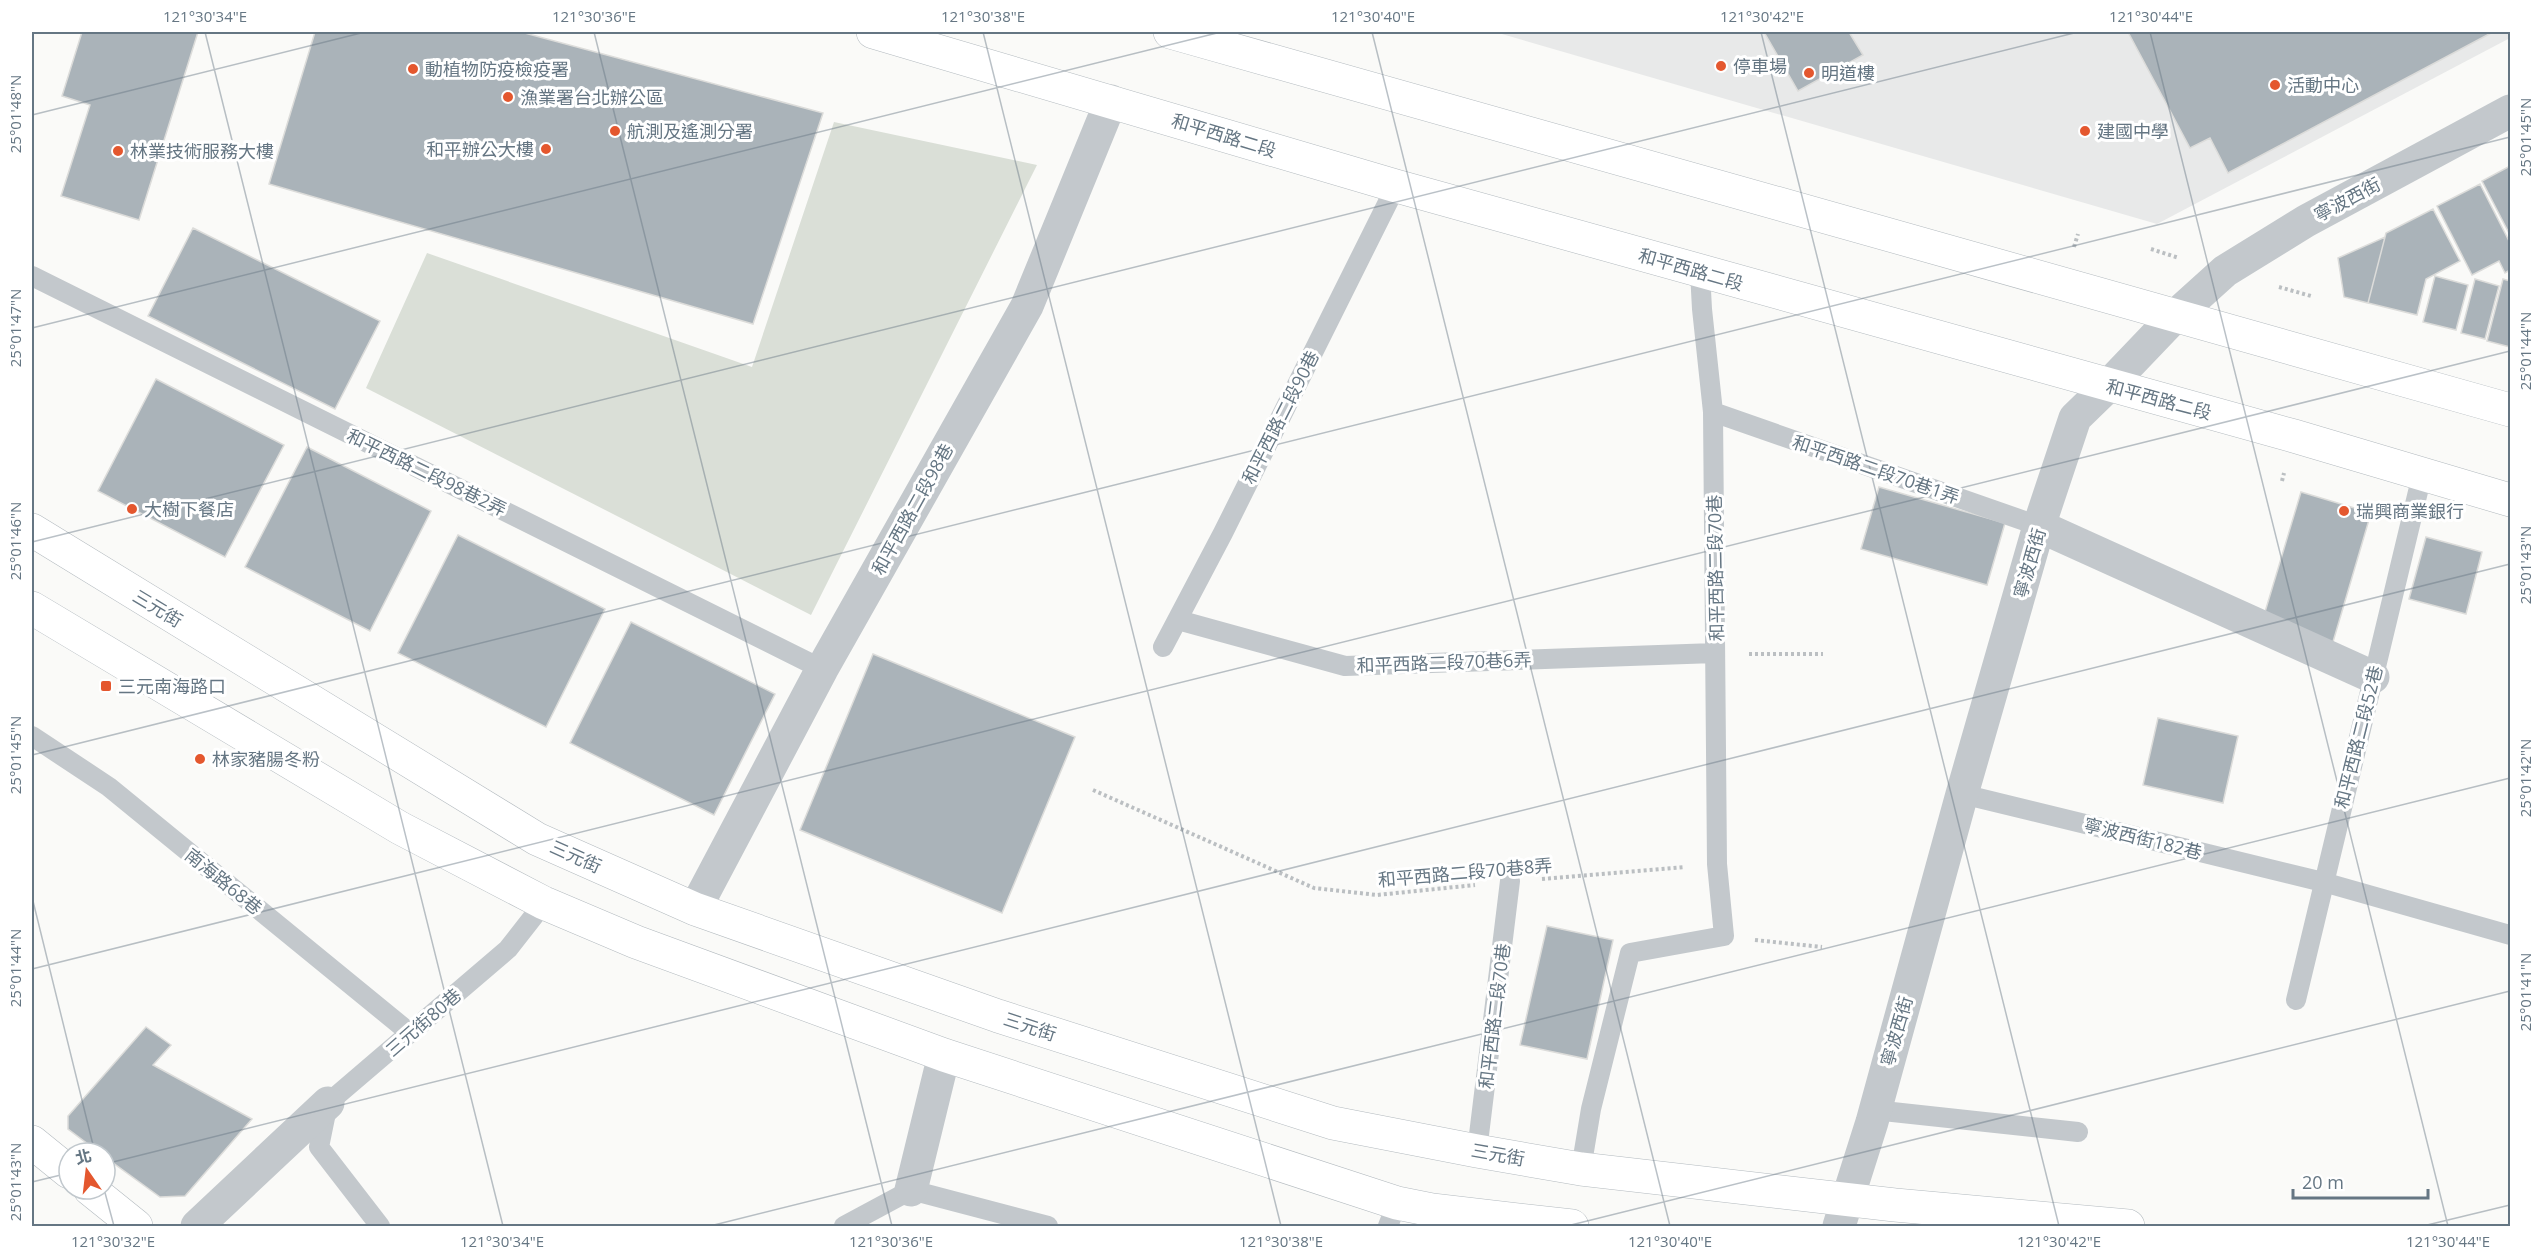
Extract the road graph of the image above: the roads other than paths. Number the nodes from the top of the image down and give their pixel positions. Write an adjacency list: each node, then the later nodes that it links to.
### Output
1 (873, 32): 3 (street, 和平西路二段)
2 (1170, 32): 8 (street)
3 (1111, 101): 5 (street, 和平西路二段); 20 (street, 和平西路二段98巷)
4 (2511, 111): 8 (street, 寧波西街)
5 (1396, 186): 6 (street, 和平西路二段); 17 (lane, 和平西路二段90巷)
6 (1700, 272): 9 (street, 和平西路二段); 11 (lane, 和平西路二段70巷)
7 (32, 276): 20 (lane, 和平西路二段98巷2弄)
8 (2174, 317): 9 (street, 寧波西街); 10 (street)
9 (2109, 385): 12 (street, 和平西路二段); 14 (street, 寧波西街)
10 (2511, 410)
11 (1713, 412): 14 (lane, 和平西路二段70巷1弄); 19 (lane, 和平西路二段70巷)
12 (2422, 475): 13 (street, 和平西路二段); 21 (lane, 和平西路二段52巷)
13 (2511, 500)
14 (2039, 526): 21 (street); 23 (street, 寧波西街)
15 (32, 530): 27 (street, 三元街)
16 (32, 608): 26 (street)
17 (1178, 620): 18 (lane, 和平西路二段90巷); 19 (lane, 和平西路二段70巷6弄)
18 (1163, 647)
19 (1716, 653): 38 (lane, 和平西路二段70巷)
20 (822, 669): 27 (street, 和平西路二段98巷)
21 (2373, 677): 25 (lane, 和平西路二段52巷)
22 (32, 736): 30 (lane, 南海路68巷)
23 (1962, 794): 25 (lane, 寧波西街182巷); 33 (street, 寧波西街)
24 (1510, 881): 36 (lane, 和平西路二段70巷)
25 (2323, 882): 28 (lane, 寧波西街182巷); 29 (lane, 和平西路二段52巷)
26 (544, 903): 30 (lane, 三元街80巷); 31 (street)
27 (695, 909): 36 (street, 三元街)
28 (2511, 935)
29 (2296, 1000)
30 (410, 1033): 32 (lane, 三元街80巷)
31 (944, 1055): 39 (street); 42 (street)
32 (328, 1103): 44 (street); 45 (lane)
33 (1874, 1110): 34 (lane); 41 (street, 寧波西街)
34 (2079, 1132)
35 (32, 1142): 37 (street)
36 (1477, 1151): 38 (street, 三元街)
37 (57, 1162)
38 (1581, 1169): 41 (street, 三元街)
39 (911, 1190): 46 (lane); 47 (lane)
40 (105, 1201): 43 (street)
41 (1843, 1213): 49 (street, 三元街)
42 (1392, 1215): 48 (street)
43 (136, 1227)
44 (196, 1227)
45 (380, 1227)
46 (844, 1227)
47 (1048, 1227)
48 (1572, 1227)
49 (2128, 1227)

